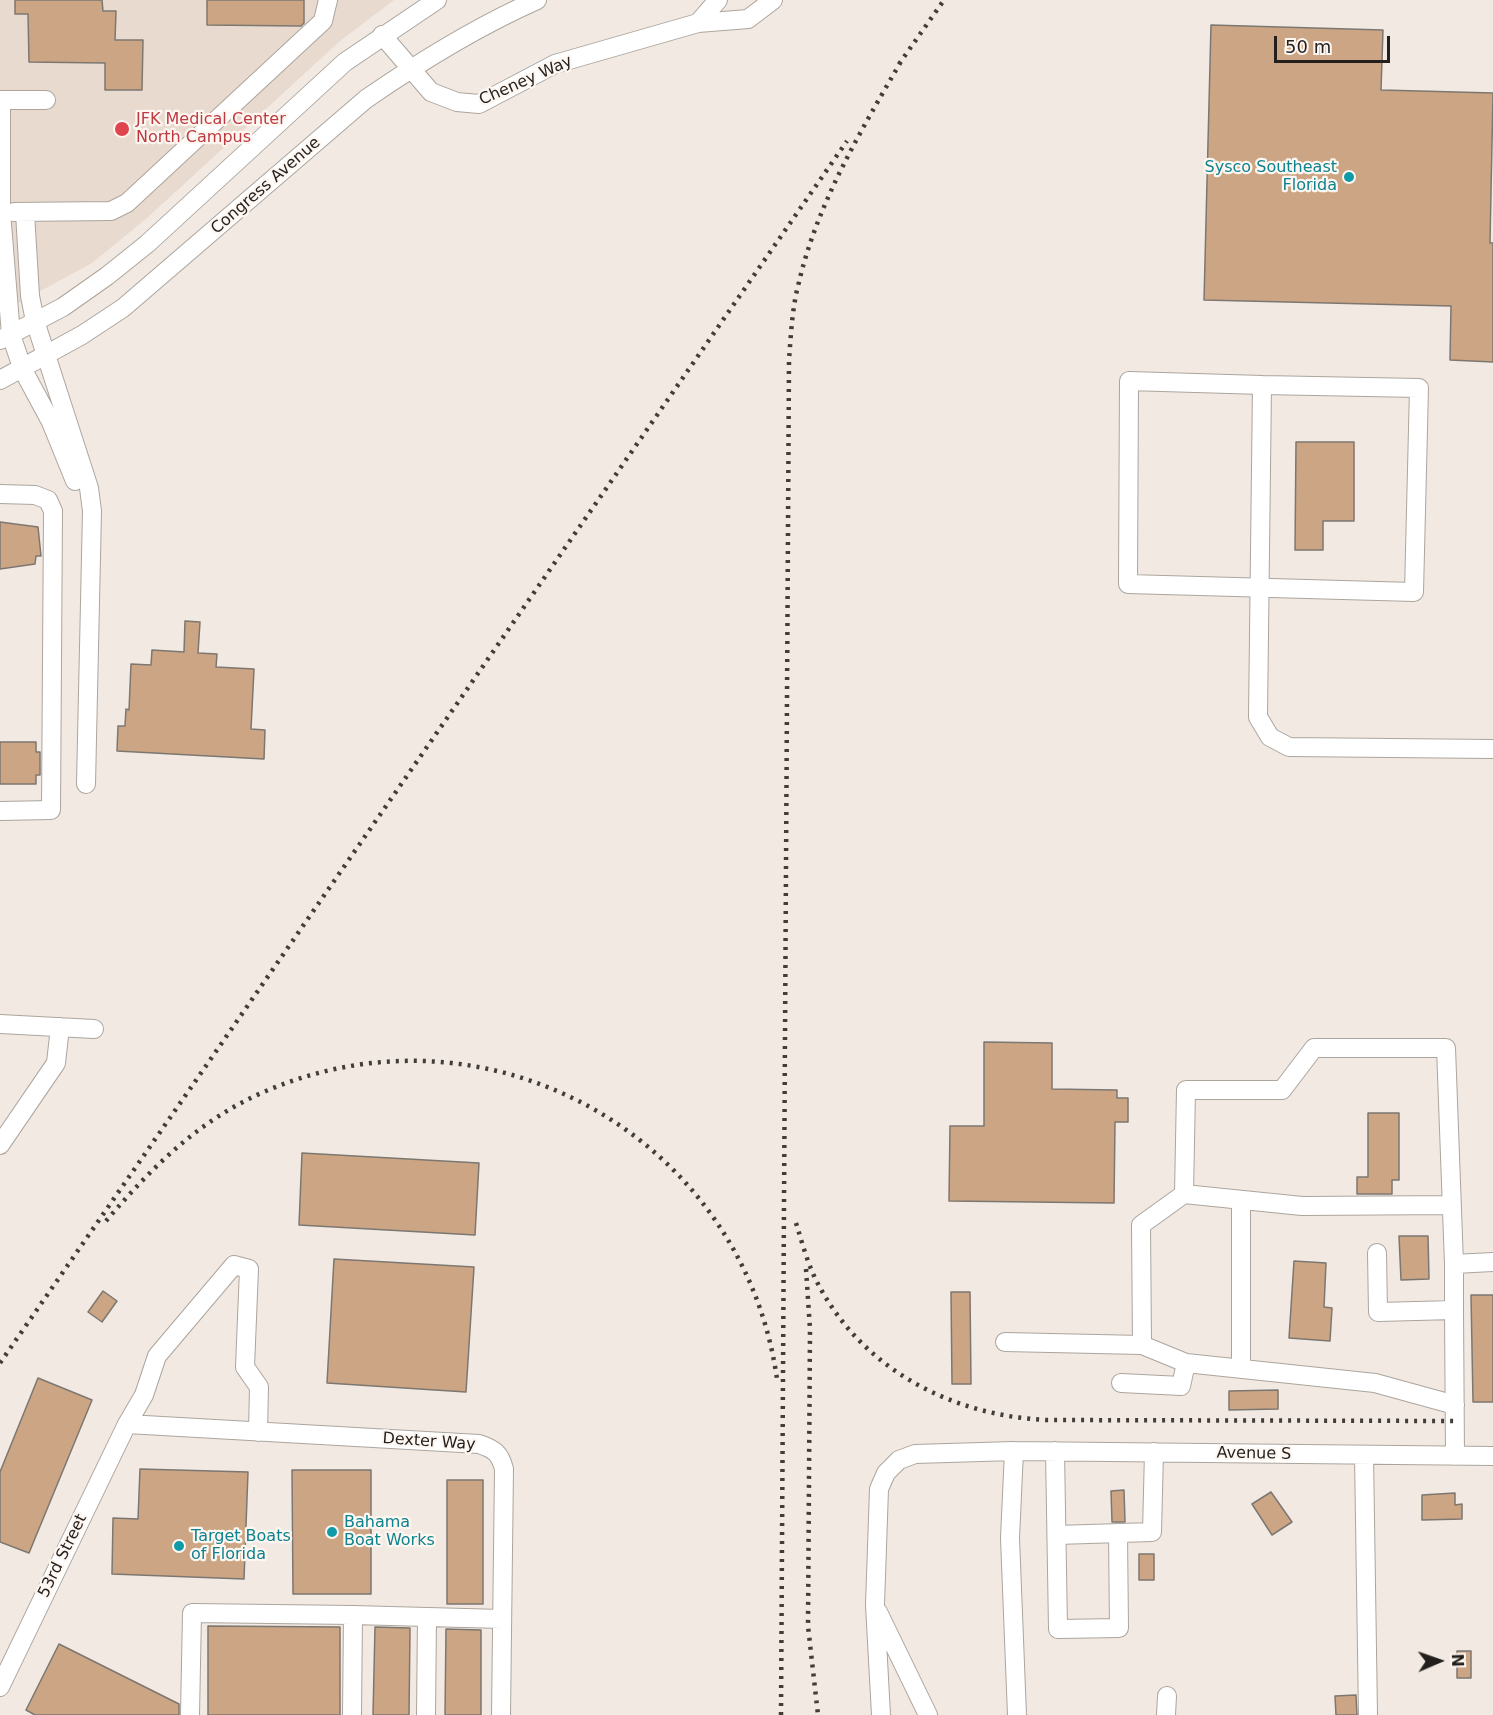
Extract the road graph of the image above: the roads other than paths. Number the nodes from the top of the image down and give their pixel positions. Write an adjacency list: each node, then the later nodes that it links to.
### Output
1 (328, 0): 11 (street)
2 (437, 0): 7 (street)
3 (537, 0): 8 (street, Congress Avenue)
4 (718, 0): 6 (street)
5 (772, 0): 6 (street, Cheney Way)
6 (698, 23): 8 (street, Cheney Way)
7 (382, 36): 8 (street, Cheney Way); 12 (street)
8 (409, 69): 14 (street, Congress Avenue)
9 (46, 100): 10 (street)
10 (0, 212): 11 (street); 13 (street)
11 (25, 213): 12 (street)
12 (35, 321): 13 (street); 14 (street)
13 (5, 337): 15 (street)
14 (47, 355): 15 (street, Congress Avenue); 19 (street)
15 (23, 370): 16 (street, Congress Avenue); 19 (street)
16 (0, 380)
17 (1262, 385): 20 (street); 20 (street); 20 (street)
18 (0, 494): 23 (street)
19 (92, 511): 22 (street)
20 (1261, 588): 21 (street)
21 (1493, 749)
22 (86, 784)
23 (0, 811)
24 (0, 1024): 25 (street)
25 (60, 1027): 26 (street); 27 (street)
26 (94, 1029)
27 (0, 1145)
28 (1184, 1194): 29 (street); 30 (street); 36 (street)
29 (1241, 1200): 30 (street); 38 (street)
30 (1452, 1205): 33 (street)
31 (1377, 1253): 34 (street)
32 (1493, 1262): 33 (street)
33 (1454, 1264): 34 (street)
34 (1454, 1310): 40 (street)
35 (1005, 1342): 36 (street)
36 (1142, 1345): 37 (street)
37 (1186, 1363): 38 (street); 39 (street)
38 (1241, 1369): 40 (street)
39 (1121, 1383)
40 (1455, 1405): 47 (street)
41 (127, 1424): 42 (street, Dexter Way); 42 (street, 53rd Street); 55 (street, 53rd Street)
42 (258, 1432): 54 (street, Dexter Way)
43 (1014, 1451): 44 (street, Avenue S); 51 (street, Avenue S); 63 (street)
44 (1055, 1451): 45 (street, Avenue S); 50 (street)
45 (1154, 1452): 46 (street, Avenue S); 49 (street)
46 (1364, 1455): 47 (street, Avenue S); 65 (street)
47 (1455, 1456): 48 (street, Avenue S)
48 (1493, 1456)
49 (1118, 1533): 50 (street); 50 (street)
50 (1057, 1534)
51 (875, 1605): 61 (street, Avenue S); 62 (street)
52 (352, 1616): 53 (street); 57 (street); 58 (street)
53 (427, 1617): 54 (street); 59 (street)
54 (502, 1619): 60 (street, Dexter Way)
55 (0, 1687)
56 (1167, 1696): 64 (street)
57 (190, 1715)
58 (352, 1715)
59 (426, 1715)
60 (501, 1715)
61 (881, 1715)
62 (928, 1715)
63 (1017, 1715)
64 (1166, 1715)
65 (1368, 1715)

